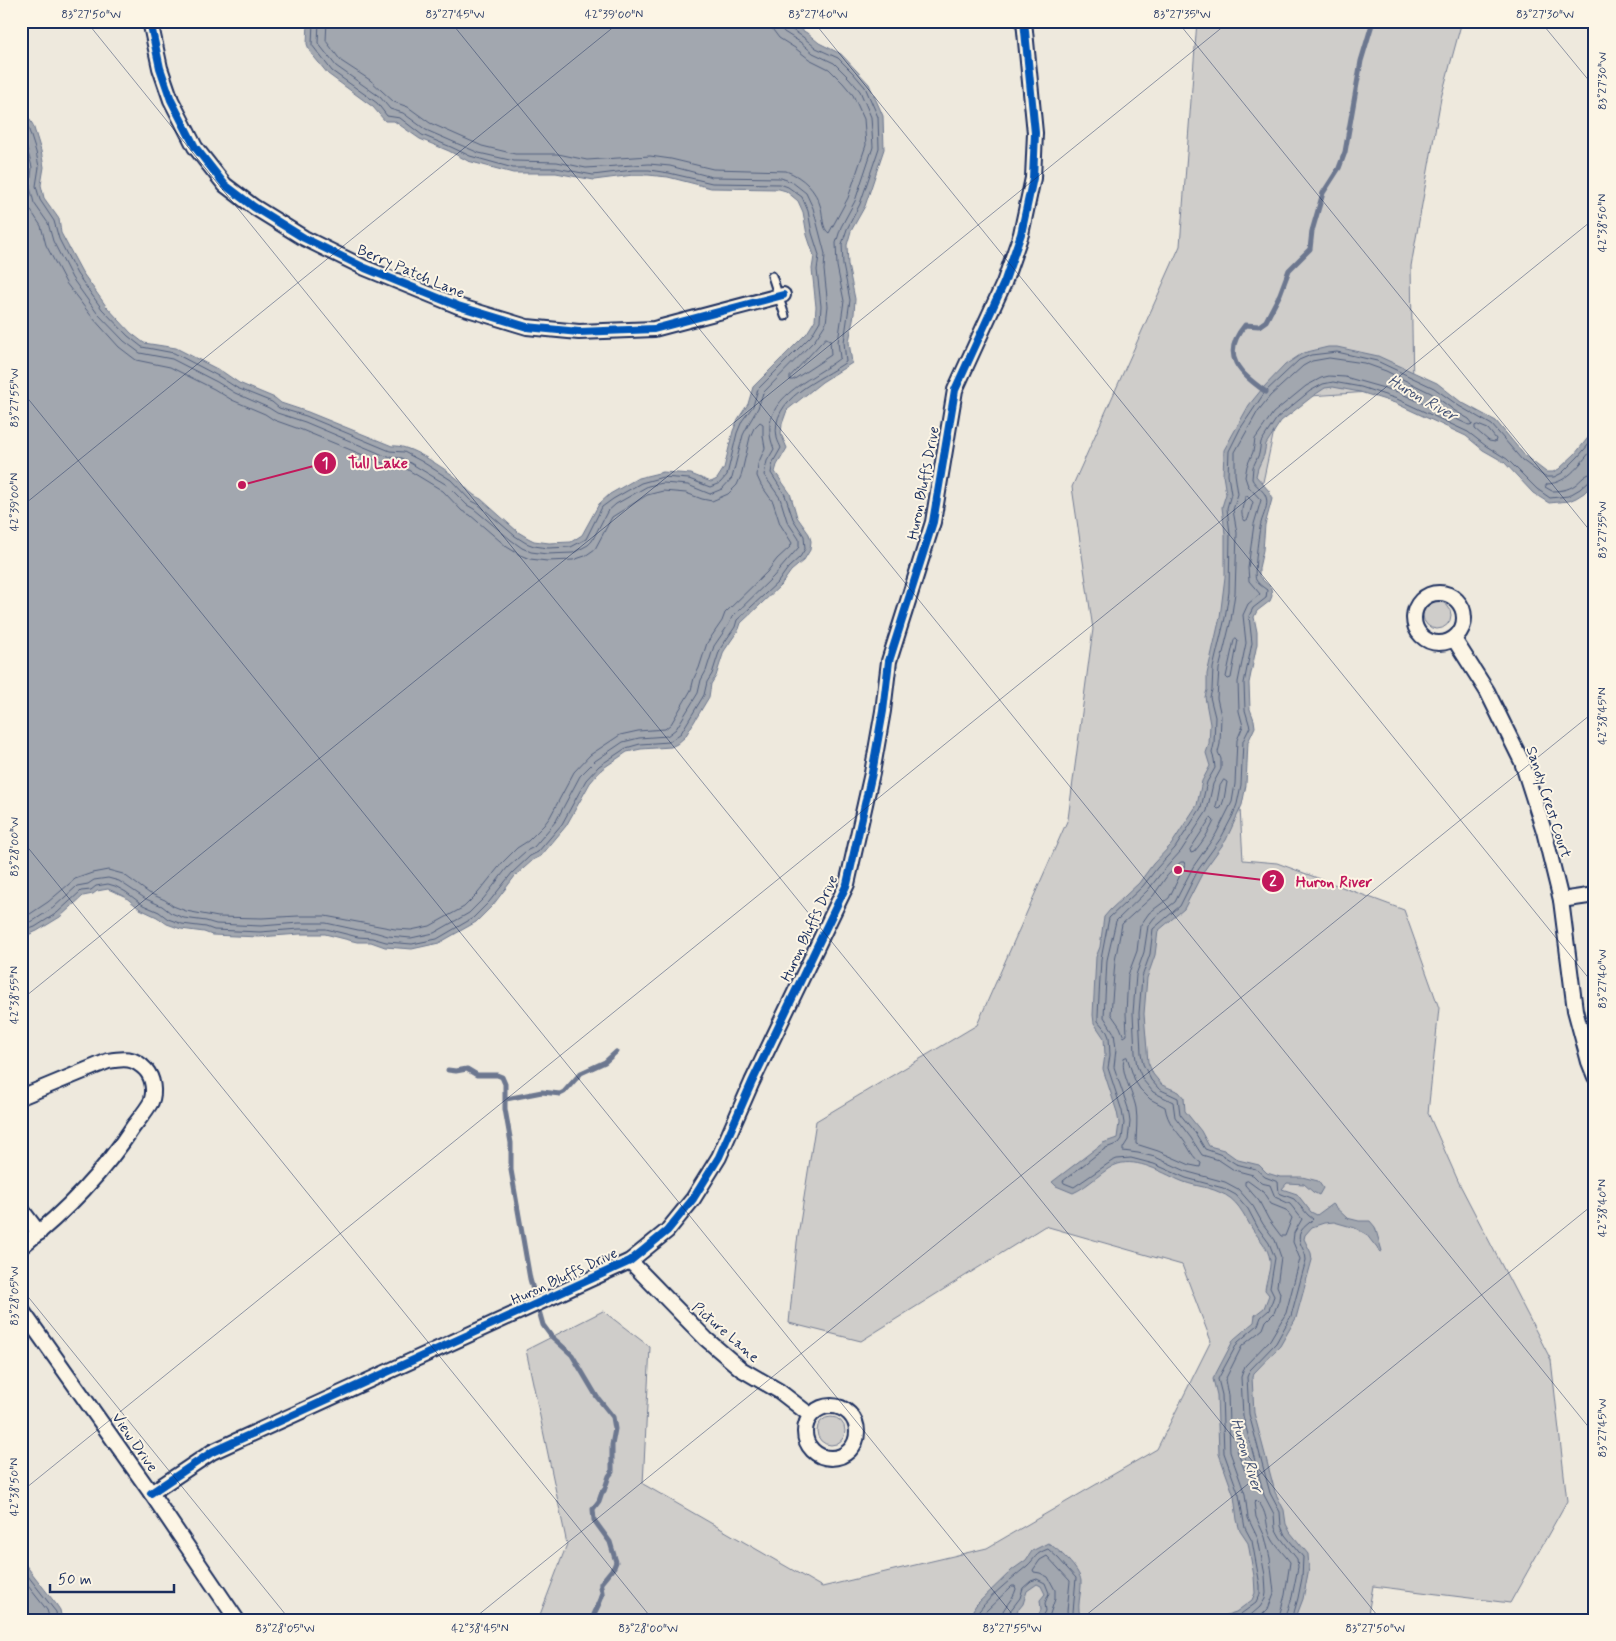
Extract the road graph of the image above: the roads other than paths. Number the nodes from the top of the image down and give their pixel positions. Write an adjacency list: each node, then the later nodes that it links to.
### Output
1 (150, 21): 4 (street, Berry Patch Lane)
2 (1024, 21): 14 (street, Huron Bluffs Drive)
3 (772, 276): 4 (lane)
4 (781, 296): 5 (lane)
5 (785, 316)
6 (1454, 639): 8 (street, Sandy Crest Court)
7 (1595, 895): 8 (street)
8 (1561, 900): 9 (street, Sandy Crest Court)
9 (1595, 1077)
10 (21, 1097): 12 (street)
11 (21, 1209): 12 (street)
12 (39, 1233): 13 (street)
13 (21, 1247)
14 (630, 1261): 16 (street, Picture Lane); 17 (street, Huron Bluffs Drive)
15 (21, 1309): 17 (street, View Drive)
16 (810, 1415)
17 (151, 1493): 18 (street, View Drive)
18 (237, 1620)

